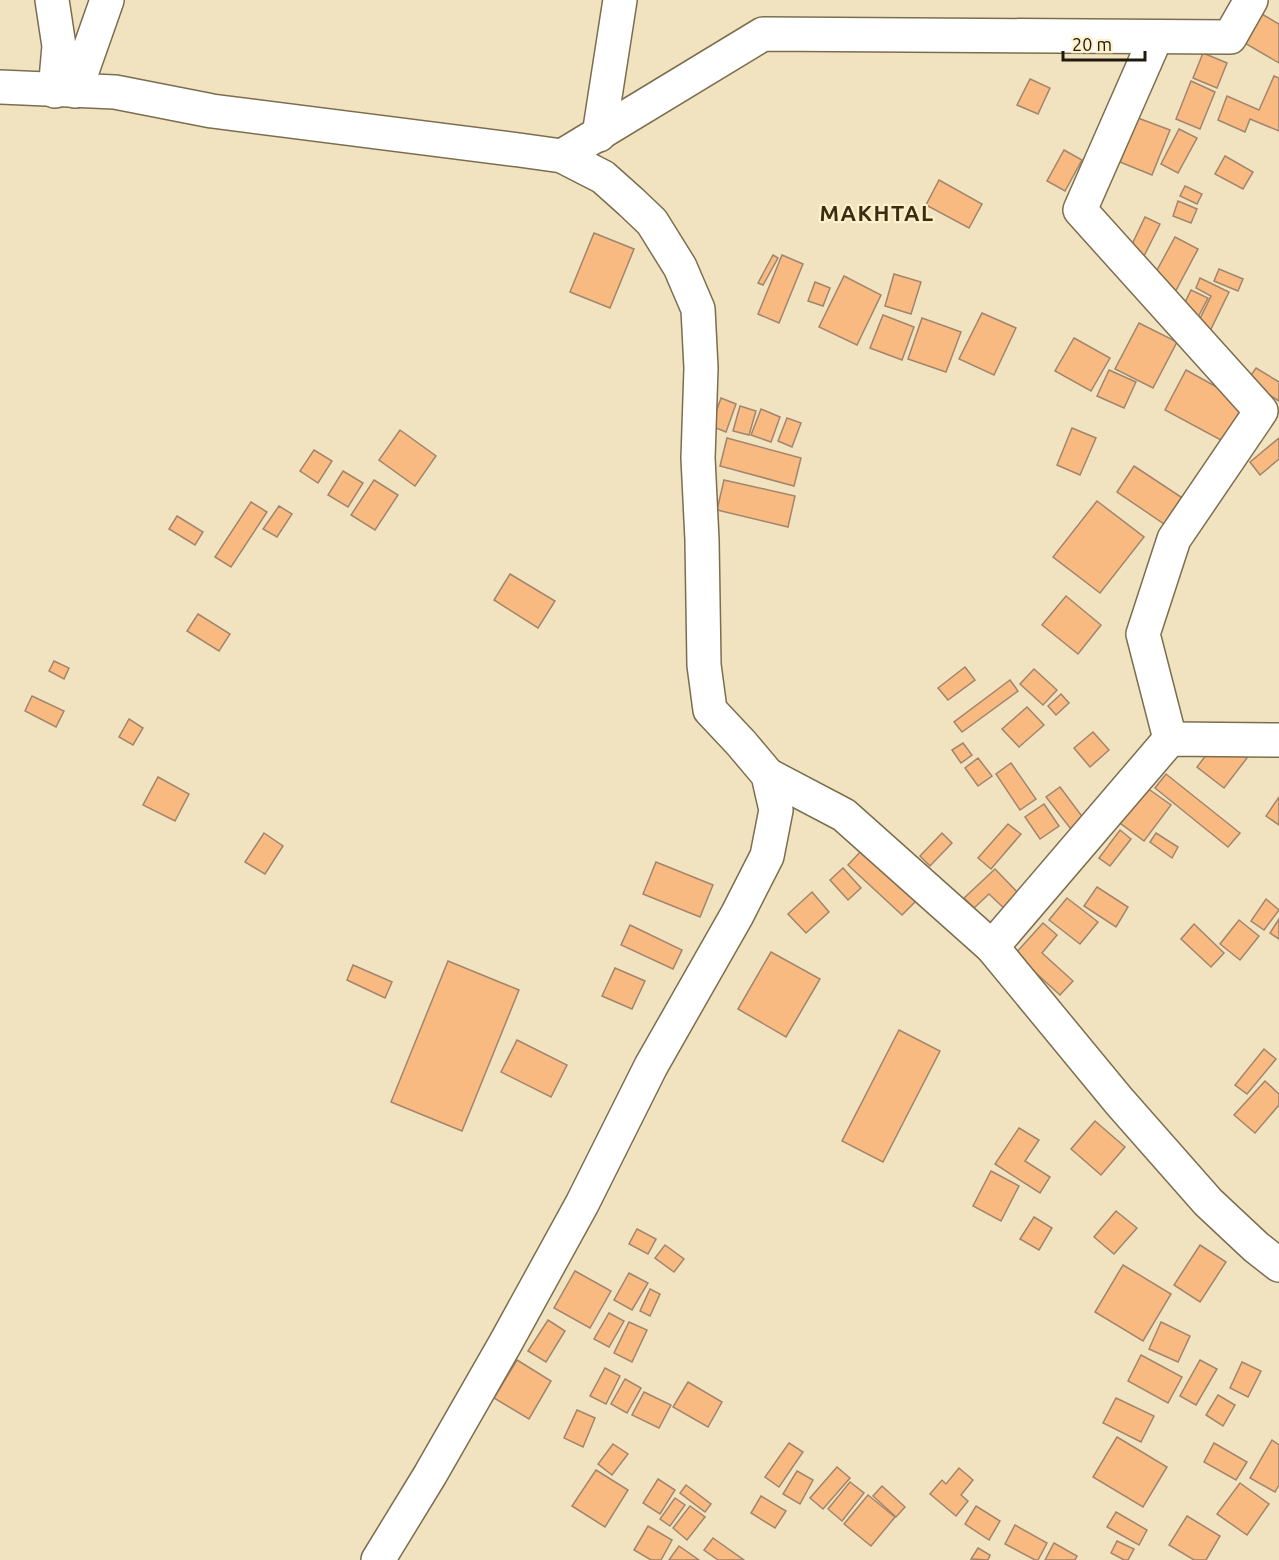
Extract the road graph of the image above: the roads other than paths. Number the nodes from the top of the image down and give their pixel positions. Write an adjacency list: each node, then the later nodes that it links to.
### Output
1 (52, 0): 7 (street)
2 (107, 0): 7 (street)
3 (620, 0): 8 (street)
4 (1251, 0): 5 (street)
5 (1156, 37): 8 (street); 10 (street)
6 (0, 87): 7 (street)
7 (65, 91): 9 (street)
8 (598, 135): 9 (street)
9 (562, 156): 12 (street)
10 (1170, 739): 11 (street); 13 (street)
11 (1279, 740)
12 (768, 775): 13 (street); 15 (street)
13 (992, 947): 14 (street)
14 (1279, 1265)
15 (378, 1560)

